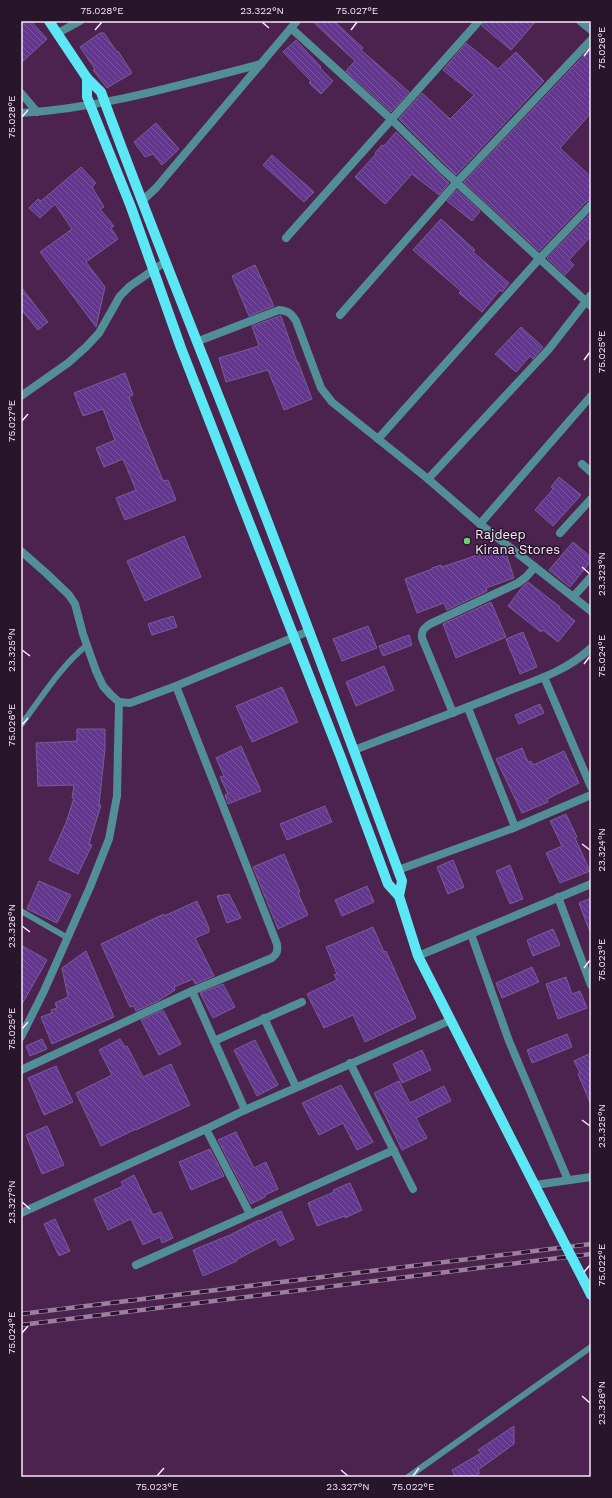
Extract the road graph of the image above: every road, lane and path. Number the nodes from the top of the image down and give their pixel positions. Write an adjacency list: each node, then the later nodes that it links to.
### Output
1 (49, 21): 8 (main road)
2 (80, 21): 8 (street)
3 (297, 21): 6 (street)
4 (479, 21): 17 (street)
5 (580, 21): 7 (street)
6 (292, 28): 10 (street); 17 (street)
7 (591, 30)
8 (58, 33): 11 (main road)
9 (591, 40): 18 (street)
10 (261, 64): 13 (street); 19 (street)
11 (87, 78): 13 (main road); 14 (main road)
12 (21, 92): 15 (street)
13 (104, 102): 14 (street); 19 (main road)
14 (90, 104): 15 (street); 24 (main road)
15 (37, 112): 16 (street)
16 (21, 113)
17 (391, 119): 18 (street); 21 (street)
18 (457, 182): 22 (street); 26 (street)
19 (142, 201): 23 (main road)
20 (591, 204): 22 (street)
21 (286, 238)
22 (540, 258): 25 (street); 30 (street)
23 (165, 262): 24 (street); 27 (main road)
24 (153, 270): 28 (street); 43 (main road)
25 (589, 301): 33 (street)
26 (340, 315)
27 (196, 342): 30 (street); 42 (main road)
28 (21, 396)
29 (591, 396): 35 (street)
30 (378, 439): 33 (street)
31 (582, 464): 32 (street)
32 (591, 472)
33 (428, 479): 35 (street)
34 (591, 499): 36 (street)
35 (480, 524): 38 (street)
36 (560, 533)
37 (21, 551): 44 (street)
38 (535, 567): 40 (street); 50 (street)
39 (591, 577): 40 (street)
40 (573, 596): 41 (street)
41 (591, 611)
42 (309, 631): 43 (street); 52 (main road)
43 (294, 638): 47 (street); 58 (main road)
44 (87, 645): 48 (street); 51 (lane)
45 (591, 648): 46 (street)
46 (544, 677): 49 (street); 53 (street)
47 (176, 686): 48 (street); 66 (street)
48 (119, 702): 62 (street)
49 (468, 708): 50 (street); 55 (street)
50 (453, 713): 52 (street)
51 (21, 725)
52 (354, 750): 56 (main road)
53 (591, 787)
54 (591, 795): 55 (street)
55 (515, 827): 56 (street)
56 (398, 870): 58 (main road)
57 (591, 884): 59 (street)
58 (399, 896): 63 (main road)
59 (558, 898): 61 (street); 64 (street)
60 (21, 911): 62 (lane)
61 (471, 934): 63 (street); 79 (street)
62 (68, 938): 70 (street)
63 (418, 956): 69 (main road)
64 (589, 973): 65 (street)
65 (591, 985)
66 (192, 991): 71 (street); 73 (street)
67 (302, 1002): 68 (street)
68 (264, 1018): 71 (street); 74 (street)
69 (451, 1020): 72 (street); 80 (main road)
70 (21, 1038)
71 (214, 1041): 75 (street)
72 (350, 1063): 74 (street); 77 (street)
73 (21, 1070)
74 (296, 1087): 75 (street)
75 (246, 1110): 76 (street)
76 (206, 1129): 82 (street); 83 (street)
77 (394, 1150): 81 (street); 83 (street)
78 (591, 1177): 79 (street)
79 (568, 1180): 80 (street)
80 (535, 1185): 85 (main road, bridge)
81 (413, 1188)
82 (21, 1214)
83 (250, 1214): 84 (street)
84 (136, 1265)
85 (591, 1295)
86 (591, 1347): 87 (lane)
87 (408, 1477)

